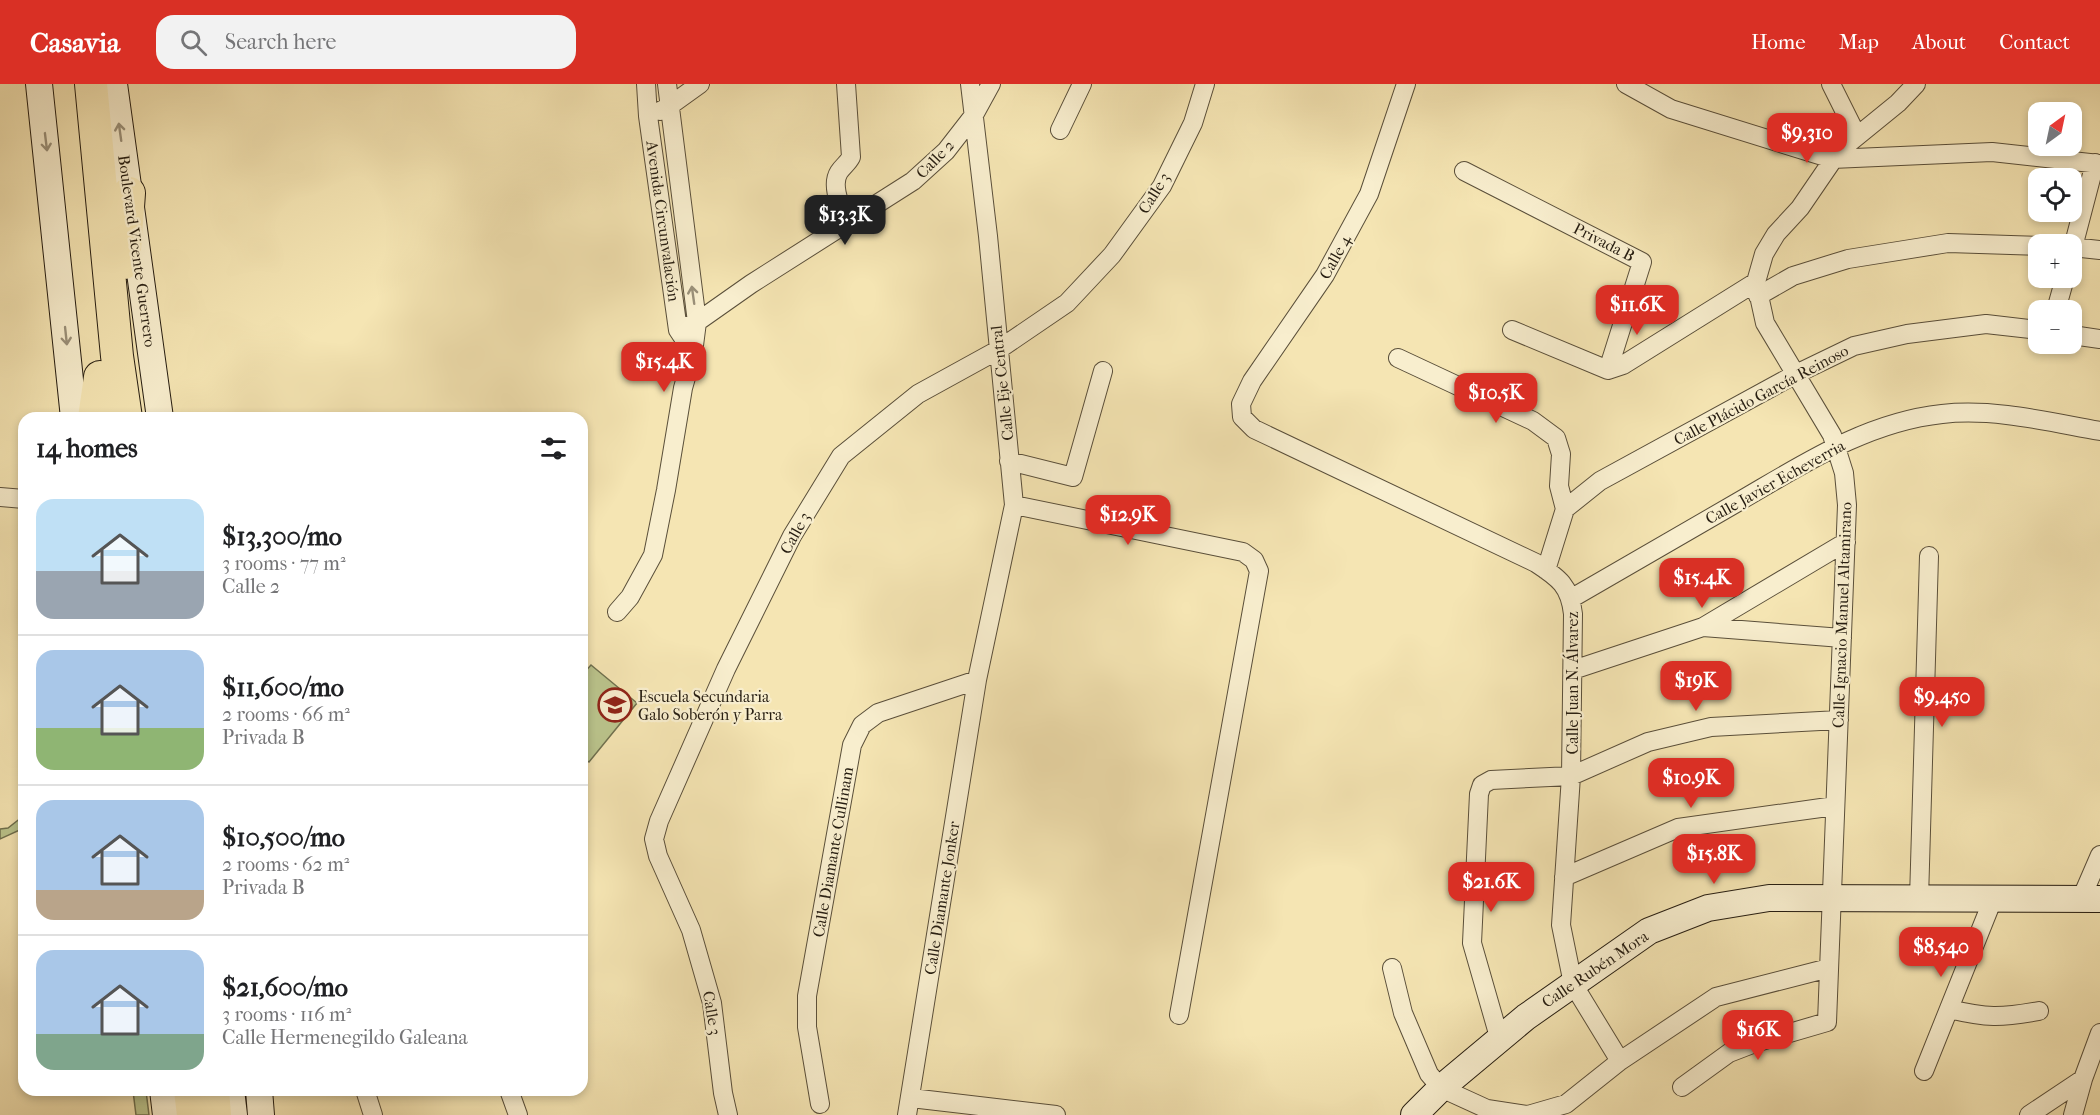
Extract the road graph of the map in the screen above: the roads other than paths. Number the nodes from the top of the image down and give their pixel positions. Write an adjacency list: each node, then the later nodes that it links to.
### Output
1 (39, 84): 45 (street, one-way to 45)
2 (72, 84): 41 (highway, Boulevard Vicente Guerrero)
3 (91, 84): 41 (highway, Boulevard Vicente Guerrero)
4 (114, 84): 25 (street, Boulevard Vicente Guerrero, one-way to 4)
5 (646, 84): 19 (street, Avenida Circunvalación)
6 (667, 84): 17 (street, Avenida Circunvalación)
7 (700, 84): 17 (street)
8 (846, 84): 26 (street)
9 (970, 84): 18 (street, Calle Eje Central)
10 (991, 84): 18 (street, Calle 2)
11 (1082, 84): 20 (street)
12 (1205, 84): 38 (street, Calle 3)
13 (1406, 84): 50 (street, Calle 4)
14 (1626, 84): 22 (street)
15 (1831, 84): 21 (street)
16 (1916, 84): 21 (street)
17 (669, 107): 19 (street); 32 (street, Avenida Circunvalación, one-way to 17)
18 (974, 115): 26 (street, Calle 2); 38 (street, Calle Eje Central)
19 (648, 116): 34 (street, Avenida Circunvalación)
20 (1060, 130)
21 (1857, 136): 22 (street)
22 (1832, 159): 23 (street); 31 (street)
23 (2097, 164): 27 (street)
24 (1464, 171): 42 (street, Privada B)
25 (129, 193): 41 (highway); 49 (street, Boulevard Vicente Guerrero)
26 (847, 223): 32 (street, Calle 2)
27 (2076, 234)
28 (2028, 246): 31 (street)
29 (2082, 249): 30 (street)
30 (2100, 249)
31 (1757, 289): 42 (street); 44 (street, Calle Ignacio Manuel Altamirano)
32 (697, 322): 34 (street, Calle 2); 39 (street, Avenida Circunvalación)
33 (2028, 329): 44 (street, Calle Plácido García Reinoso)
34 (678, 330): 39 (street, Avenida Circunvalación)
35 (1512, 330): 42 (street)
36 (2082, 336): 37 (street)
37 (2100, 339)
38 (998, 350): 53 (street, Calle Eje Central); 106 (street, Calle 3)
39 (693, 353): 62 (street, Avenida Circunvalación)
40 (1398, 358): 57 (street)
41 (108, 367): 46 (highway); 47 (highway, Boulevard Vicente Guerrero); 48 (highway, Boulevard Vicente Guerrero)
42 (1608, 370)
43 (1103, 371): 53 (street)
44 (1797, 374): 52 (street, Calle Ignacio Manuel Altamirano); 57 (street, Calle Plácido García Reinoso)
45 (73, 412)
46 (96, 412)
47 (105, 412)
48 (124, 412)
49 (159, 412)
50 (1242, 417): 60 (street, Calle Juan N. Álvarez)
51 (2100, 431): 52 (street, Calle Javier Echeverria)
52 (1835, 446): 58 (street, Calle Ignacio Manuel Altamirano); 61 (street, Calle Javier Echeverria)
53 (1009, 461): 56 (street, Calle Eje Central)
54 (0, 497): 55 (street)
55 (18, 498)
56 (1014, 505): 66 (street, Calle Eje Central); 81 (street)
57 (1565, 509): 60 (street)
58 (1846, 542): 63 (street); 64 (street, Calle Ignacio Manuel Altamirano)
59 (1929, 556): 73 (street)
60 (1546, 570): 61 (street, Calle Juan N. Álvarez)
61 (1572, 597): 65 (street, Calle Juan N. Álvarez)
62 (617, 612)
63 (1703, 627): 64 (street); 65 (street)
64 (1842, 638): 67 (street, Calle Ignacio Manuel Altamirano)
65 (1573, 670): 68 (street, Calle Juan N. Álvarez)
66 (977, 680): 96 (street, Calle Diamante Cullinam); 97 (street, Calle Diamante Jonker)
67 (1839, 720): 68 (street); 69 (street, Calle Ignacio Manuel Altamirano)
68 (1571, 776): 71 (street, Calle Juan N. Álvarez); 83 (street)
69 (1835, 806): 71 (street); 72 (street, Calle Ignacio Manuel Altamirano)
70 (2100, 855): 75 (street)
71 (1564, 877): 78 (street, Calle Juan N. Álvarez)
72 (1832, 898): 73 (street, Calle Rubén Mora); 77 (street, Calle Ignacio Manuel Altamirano); 78 (street, Calle Rubén Mora)
73 (1919, 899): 74 (street, Calle Rubén Mora)
74 (1993, 899): 75 (street, Calle Rubén Mora); 79 (street)
75 (2091, 899)
76 (1392, 968): 88 (street)
77 (1829, 968): 84 (street); 87 (street, Calle Ignacio Manuel Altamirano)
78 (1573, 984): 83 (street, Calle Rubén Mora); 84 (street, Calle Juan N. Álvarez)
79 (1948, 1009): 80 (street); 85 (street)
80 (2039, 1011)
81 (1179, 1014)
82 (2100, 1035): 86 (street)
83 (1499, 1037): 88 (street, Calle Rubén Mora)
84 (1620, 1061): 109 (street)
85 (1924, 1071)
86 (2083, 1079): 110 (street); 111 (street)
87 (1682, 1087)
88 (1441, 1088): 108 (street, Calle Rubén Mora); 109 (street)
89 (164, 1096): 99 (street)
90 (191, 1096): 100 (highway)
91 (214, 1096): 101 (highway)
92 (232, 1096): 102 (street)
93 (259, 1096): 103 (street)
94 (366, 1096): 104 (street)
95 (511, 1096): 105 (street)
96 (820, 1104)
97 (909, 1106): 98 (street)
98 (1013, 1113): 107 (street)
99 (166, 1115)
100 (193, 1115)
101 (216, 1115)
102 (234, 1115)
103 (261, 1115)
104 (373, 1115)
105 (518, 1115)
106 (728, 1115)
107 (1056, 1115)
108 (1414, 1115)
109 (1528, 1115)
110 (2029, 1115)
111 (2073, 1115)

